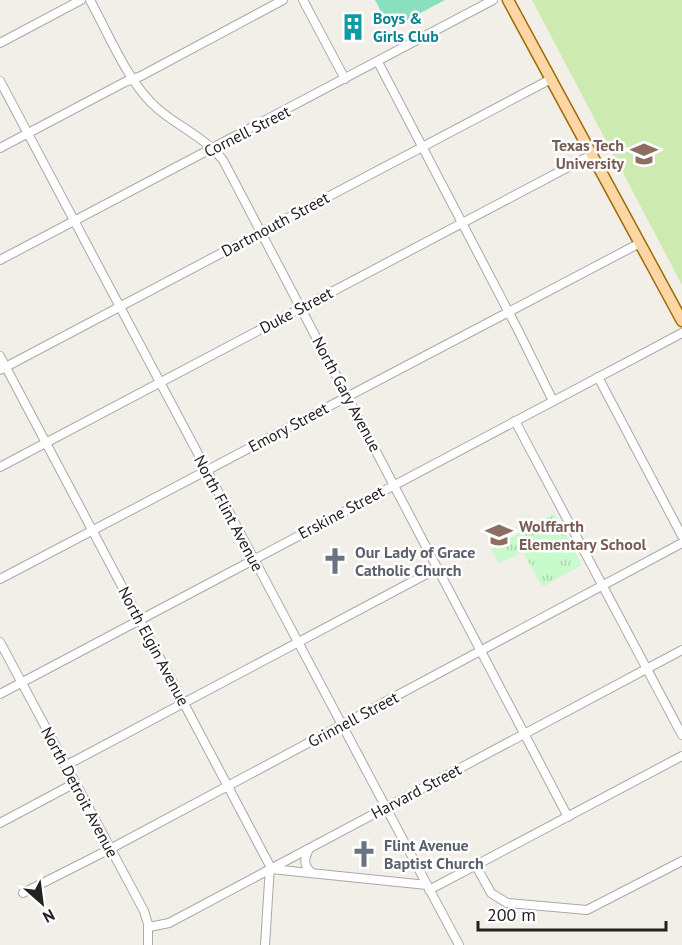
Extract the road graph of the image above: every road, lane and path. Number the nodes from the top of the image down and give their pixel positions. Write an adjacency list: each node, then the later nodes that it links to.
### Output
1 (81, 0): 7 (street)
2 (90, 0): 9 (street, North Gary Avenue)
3 (283, 0): 9 (street)
4 (303, 0): 11 (street)
5 (493, 0): 8 (street, Cornell Street)
6 (508, 0): 10 (main road)
7 (0, 43)
8 (378, 62): 11 (street, Cornell Street); 14 (street)
9 (133, 79): 13 (street); 16 (street, North Gary Avenue)
10 (550, 79): 14 (street, Dartmouth Street); 17 (main road)
11 (345, 80): 16 (street, Cornell Street)
12 (0, 81): 13 (street, North Flint Avenue)
13 (28, 133): 15 (street); 18 (street, North Flint Avenue)
14 (422, 146): 19 (street); 20 (street, Dartmouth Street)
15 (0, 148)
16 (212, 148): 18 (street, Cornell Street); 20 (street, North Gary Avenue)
17 (593, 154): 19 (street, Duke Street); 21 (main road)
18 (74, 221): 22 (street, Cornell Street); 23 (street, North Flint Avenue)
19 (462, 223): 24 (street, Duke Street); 25 (street)
20 (260, 232): 23 (street, Dartmouth Street); 24 (street, North Gary Avenue)
21 (640, 243): 25 (street, Emory Street); 26 (main road)
22 (0, 260)
23 (120, 307): 29 (street, Dartmouth Street); 31 (street, North Flint Avenue)
24 (301, 308): 31 (street, Duke Street); 32 (street, North Gary Avenue)
25 (509, 312): 32 (street, Emory Street); 33 (street)
26 (682, 321)
27 (682, 333): 30 (street, Erskine Street)
28 (0, 356): 29 (street, North Elgin Avenue)
29 (3, 369): 35 (street, North Elgin Avenue)
30 (598, 377): 33 (street, Erskine Street); 40 (street)
31 (160, 382): 35 (street, Duke Street); 37 (street, North Flint Avenue)
32 (347, 395): 37 (street, Emory Street); 38 (street, North Gary Avenue)
33 (553, 401): 34 (street, Erskine Street)
34 (515, 421): 38 (street, Erskine Street); 45 (street)
35 (46, 442): 36 (street, Duke Street); 39 (street, North Elgin Avenue)
36 (0, 467)
37 (206, 470): 39 (street, Emory Street); 42 (street, North Flint Avenue)
38 (394, 484): 42 (street, Erskine Street); 43 (street, North Gary Avenue)
39 (93, 530): 44 (street, Emory Street); 46 (street, North Elgin Avenue)
40 (682, 536)
41 (682, 543): 45 (street, Grinnell Street)
42 (254, 558): 46 (street, Erskine Street); 48 (street, North Flint Avenue)
43 (438, 568): 48 (street); 49 (street, North Gary Avenue)
44 (0, 579)
45 (603, 585): 49 (street, Grinnell Street); 51 (street)
46 (140, 618): 52 (street, Erskine Street); 54 (street, North Elgin Avenue)
47 (0, 642): 52 (street, North Detroit Avenue)
48 (299, 643): 54 (street); 55 (street, North Flint Avenue)
49 (481, 650): 55 (street, Grinnell Street); 56 (street, North Gary Avenue)
50 (682, 650): 51 (street, Harvard Street)
51 (646, 669): 56 (street, Harvard Street); 57 (street)
52 (21, 682): 53 (street, Erskine Street); 59 (street, North Detroit Avenue)
53 (0, 694)
54 (184, 702): 59 (street); 61 (street, North Elgin Avenue)
55 (341, 725): 61 (street, Grinnell Street); 62 (street, North Flint Avenue)
56 (524, 734): 62 (street, Harvard Street); 63 (street, North Gary Avenue)
57 (682, 735)
58 (682, 756): 63 (street)
59 (66, 766): 60 (street, North Detroit Avenue)
60 (75, 783): 64 (street); 65 (street, North Detroit Avenue)
61 (229, 785): 65 (street, Grinnell Street); 69 (street, North Elgin Avenue)
62 (386, 808): 66 (street, Harvard Street); 71 (street, North Flint Avenue)
63 (568, 817): 68 (street)
64 (0, 823)
65 (110, 849): 72 (street, Grinnell Street); 73 (street, North Detroit Avenue)
66 (309, 849): 69 (street, Harvard Street); 70 (street)
67 (682, 861): 68 (street)
68 (476, 866): 71 (street)
69 (271, 869): 70 (street); 73 (street, Harvard Street); 75 (street)
70 (312, 873): 71 (street)
71 (428, 888): 76 (street, North Flint Avenue)
72 (23, 892)
73 (149, 927): 74 (street, North Detroit Avenue)
74 (148, 945)
75 (265, 945)
76 (459, 945)

